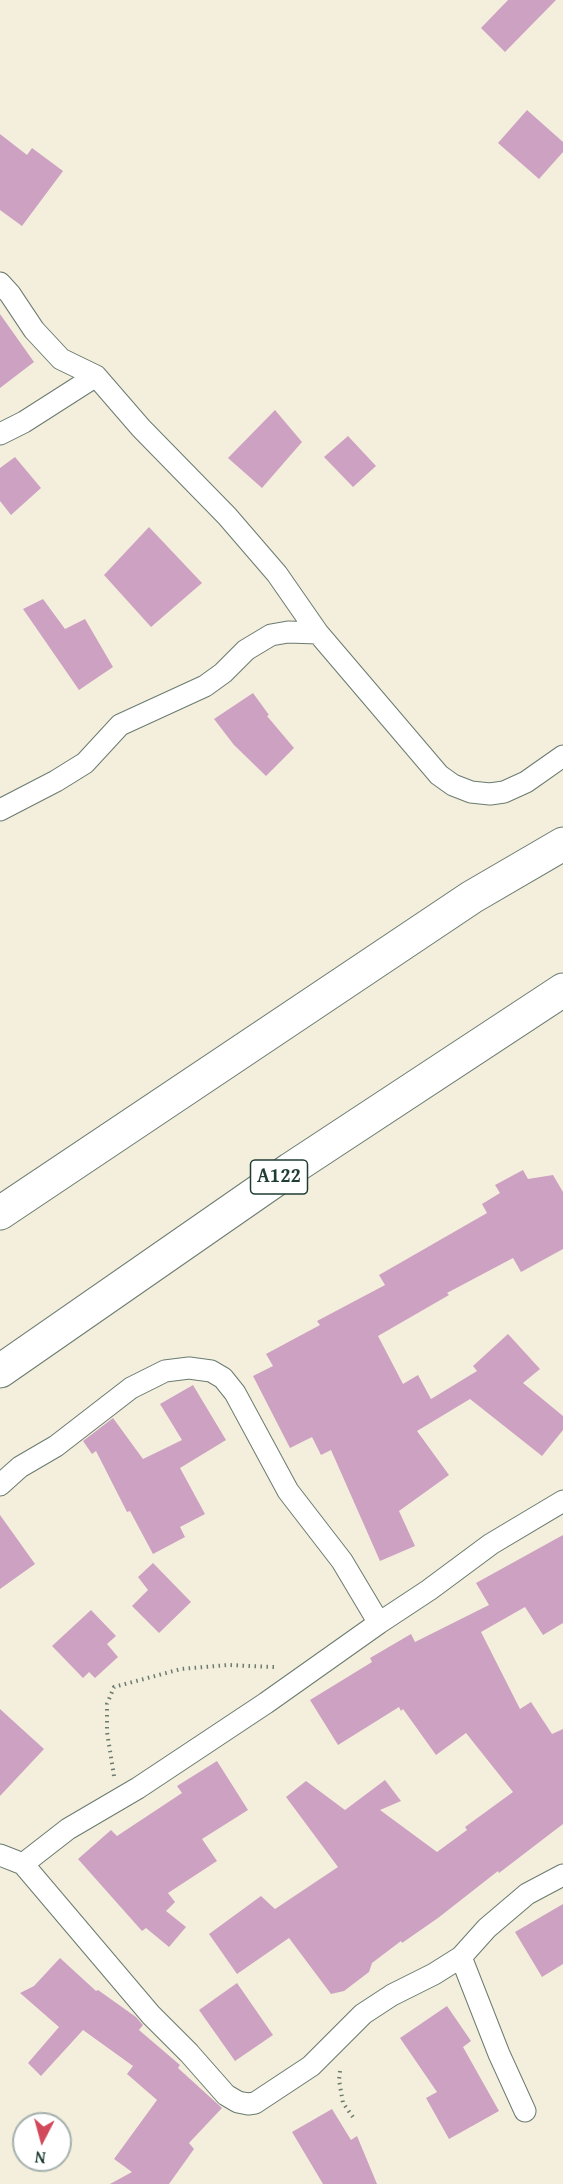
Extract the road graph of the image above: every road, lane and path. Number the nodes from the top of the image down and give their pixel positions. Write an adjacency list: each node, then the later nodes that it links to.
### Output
1 (0, 284): 2 (street)
2 (96, 375): 3 (street); 4 (street)
3 (0, 434)
4 (318, 633): 5 (street); 6 (street)
5 (563, 756)
6 (0, 810)
7 (563, 844): 9 (highway)
8 (563, 990): 10 (highway, A122)
9 (0, 1213)
10 (0, 1371)
11 (0, 1485): 13 (street)
12 (563, 1501): 13 (street)
13 (379, 1623): 14 (street)
14 (305, 1675): 15 (street); 15 (path)
15 (117, 1800): 17 (street)
16 (0, 1855): 17 (street)
17 (23, 1864): 20 (street)
18 (563, 1875): 19 (street)
19 (461, 1957): 20 (street); 21 (street)
20 (347, 2030): 22 (path)
21 (525, 2111)
22 (355, 2120)

